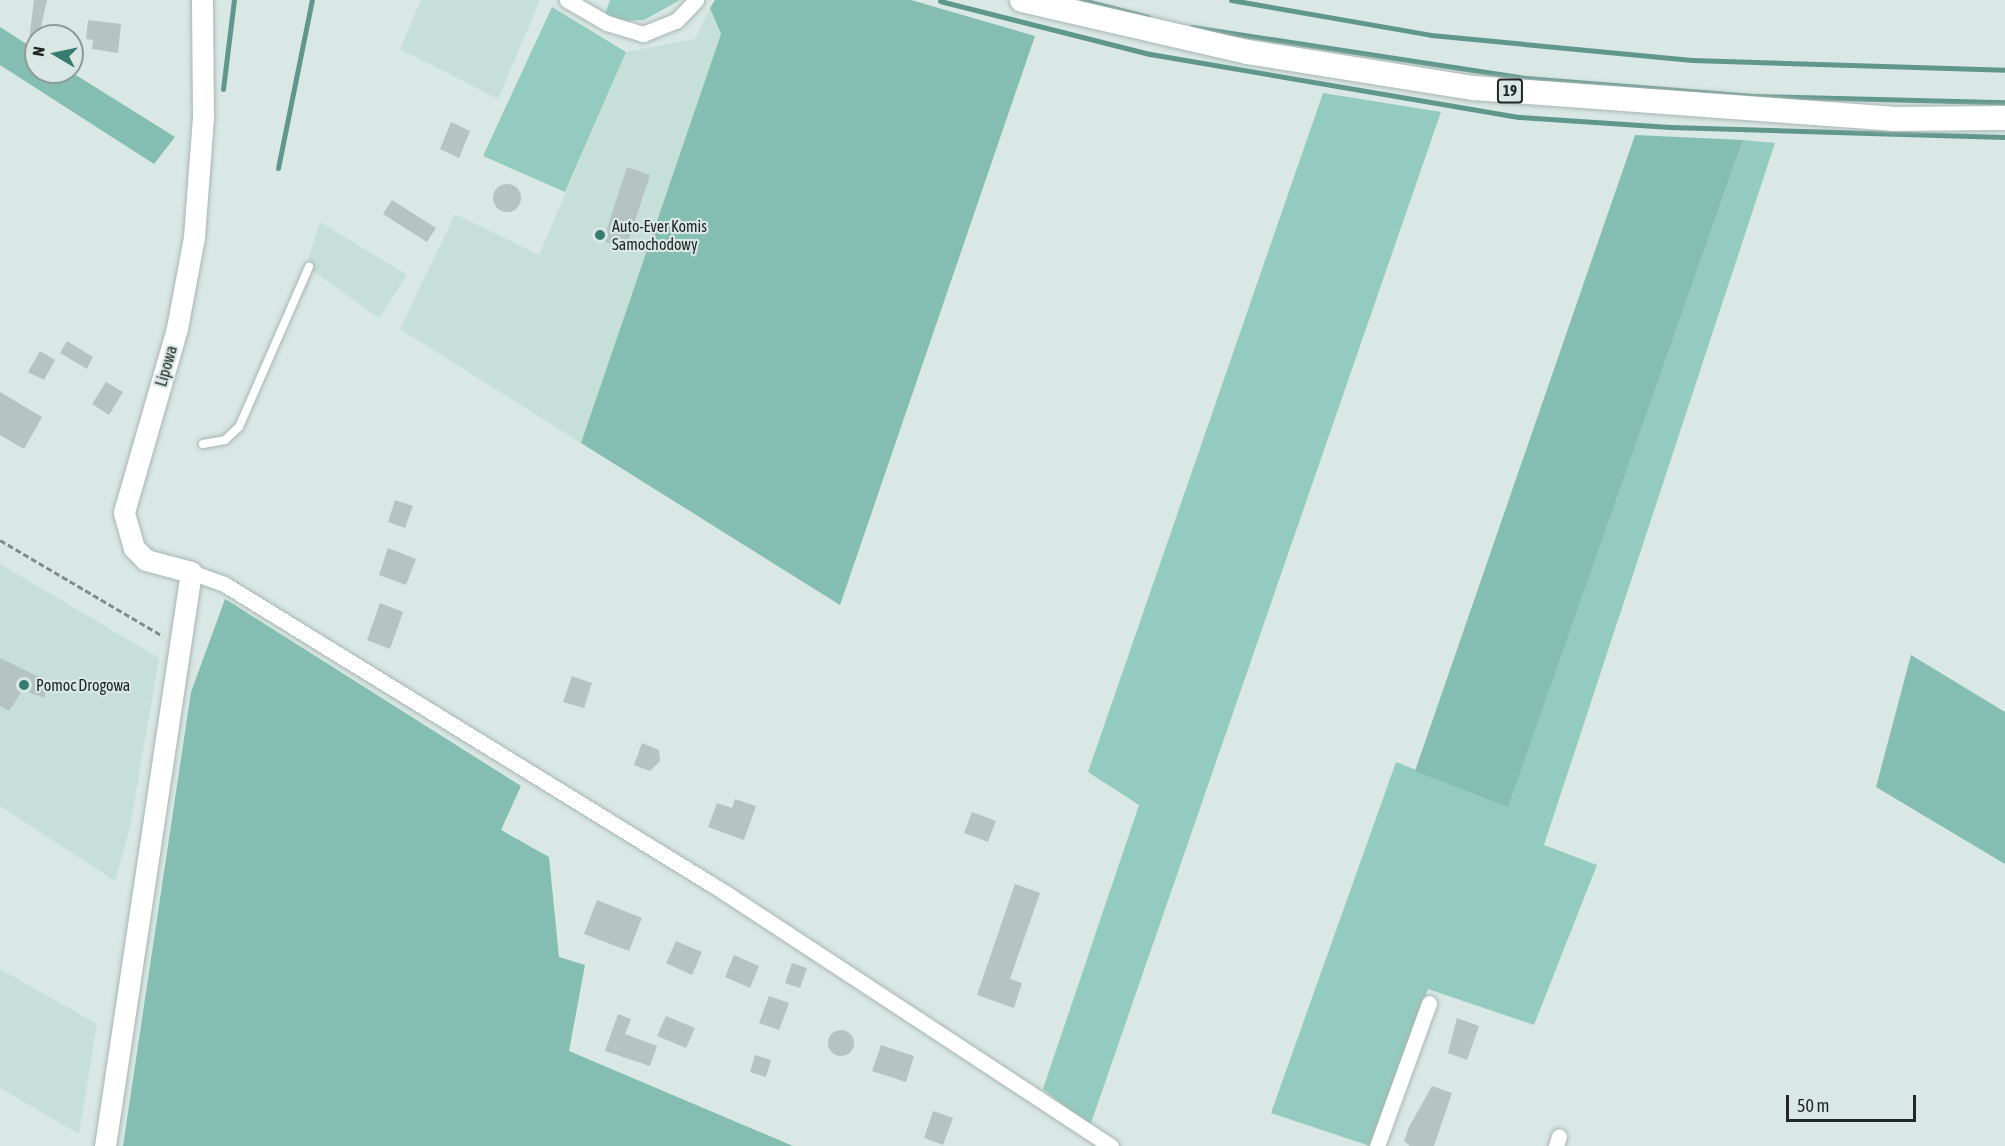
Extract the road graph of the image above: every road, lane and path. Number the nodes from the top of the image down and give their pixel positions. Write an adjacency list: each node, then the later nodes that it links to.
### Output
1 (202, 0): 6 (main road)
2 (207, 0): 6 (main road)
3 (567, 0): 4 (street)
4 (696, 0)
5 (1022, 0): 7 (highway, 19)
6 (203, 43): 11 (main road, Lipowa)
7 (2005, 118)
8 (309, 267): 9 (lane)
9 (203, 444)
10 (0, 540): 12 (path)
11 (191, 572): 12 (main road); 15 (street)
12 (181, 645): 14 (main road)
13 (1429, 1003): 16 (street)
14 (105, 1146)
15 (1111, 1146)
16 (1377, 1146)

